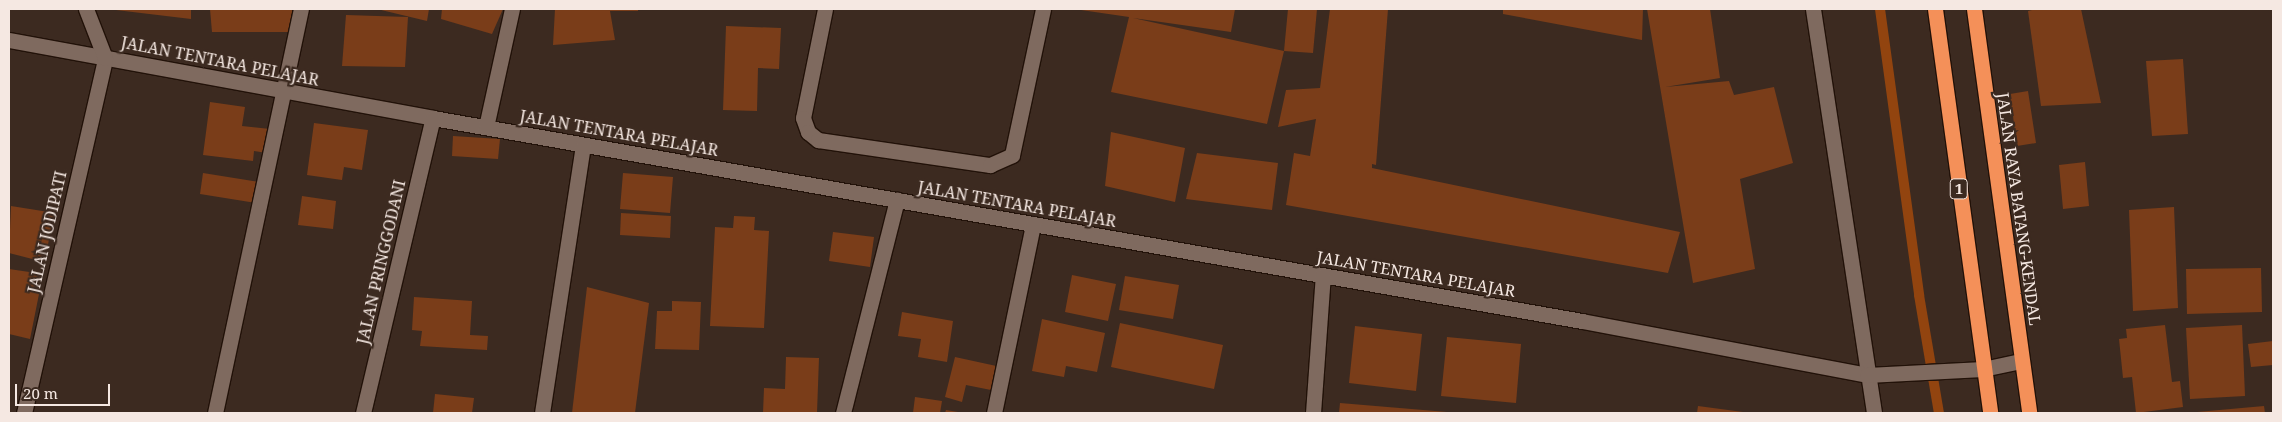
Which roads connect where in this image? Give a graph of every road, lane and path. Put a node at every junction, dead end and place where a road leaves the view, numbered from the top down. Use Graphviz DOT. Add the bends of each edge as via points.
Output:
graph roads {
  1 [pos="86,9"];
  2 [pos="301,9"];
  3 [pos="512,9"];
  4 [pos="825,9"];
  5 [pos="1043,9"];
  6 [pos="1813,9"];
  7 [pos="1936,9"];
  8 [pos="1974,9"];
  9 [pos="9,40"];
  10 [pos="105,58"];
  11 [pos="282,91"];
  12 [pos="433,118"];
  13 [pos="486,127"];
  14 [pos="583,145"];
  15 [pos="897,200"];
  16 [pos="1033,224"];
  17 [pos="1323,275"];
  18 [pos="2021,361"];
  19 [pos="1983,369"];
  20 [pos="1867,375"];
  21 [pos="24,413"];
  22 [pos="215,413"];
  23 [pos="363,413"];
  24 [pos="542,413"];
  25 [pos="844,413"];
  26 [pos="994,413"];
  27 [pos="1314,413"];
  28 [pos="1874,413"];
  29 [pos="1990,413"];
  30 [pos="2029,413"];
  1 -- 10 [label="street"];
  2 -- 11 [label="street"];
  3 -- 13 [label="street"];
  4 -- 5 [label="street" via="803,118 808,132 818,140 990,165 1012,155"];
  6 -- 20 [label="street"];
  7 -- 19 [label="highway, 1"];
  8 -- 18 [label="highway, JALAN RAYA BATANG-KENDAL"];
  9 -- 10 [label="street, JALAN TENTARA PELAJAR"];
  10 -- 11 [label="street, JALAN TENTARA PELAJAR"];
  10 -- 21 [label="street, JALAN JODIPATI"];
  11 -- 12 [label="street, JALAN TENTARA PELAJAR"];
  11 -- 22 [label="street"];
  12 -- 13 [label="street, JALAN TENTARA PELAJAR"];
  12 -- 23 [label="street, JALAN PRINGGODANI"];
  13 -- 14 [label="street, JALAN TENTARA PELAJAR"];
  14 -- 15 [label="street, JALAN TENTARA PELAJAR"];
  14 -- 24 [label="street"];
  15 -- 16 [label="street, JALAN TENTARA PELAJAR"];
  15 -- 25 [label="street"];
  16 -- 17 [label="street, JALAN TENTARA PELAJAR"];
  16 -- 26 [label="street"];
  17 -- 20 [label="street, JALAN TENTARA PELAJAR"];
  17 -- 27 [label="street"];
  18 -- 19 [label="street, JALAN TENTARA PELAJAR"];
  18 -- 30 [label="highway, JALAN RAYA BATANG-KENDAL"];
  19 -- 20 [label="street, JALAN TENTARA PELAJAR"];
  19 -- 29 [label="highway, 1"];
  20 -- 28 [label="street"];
}
